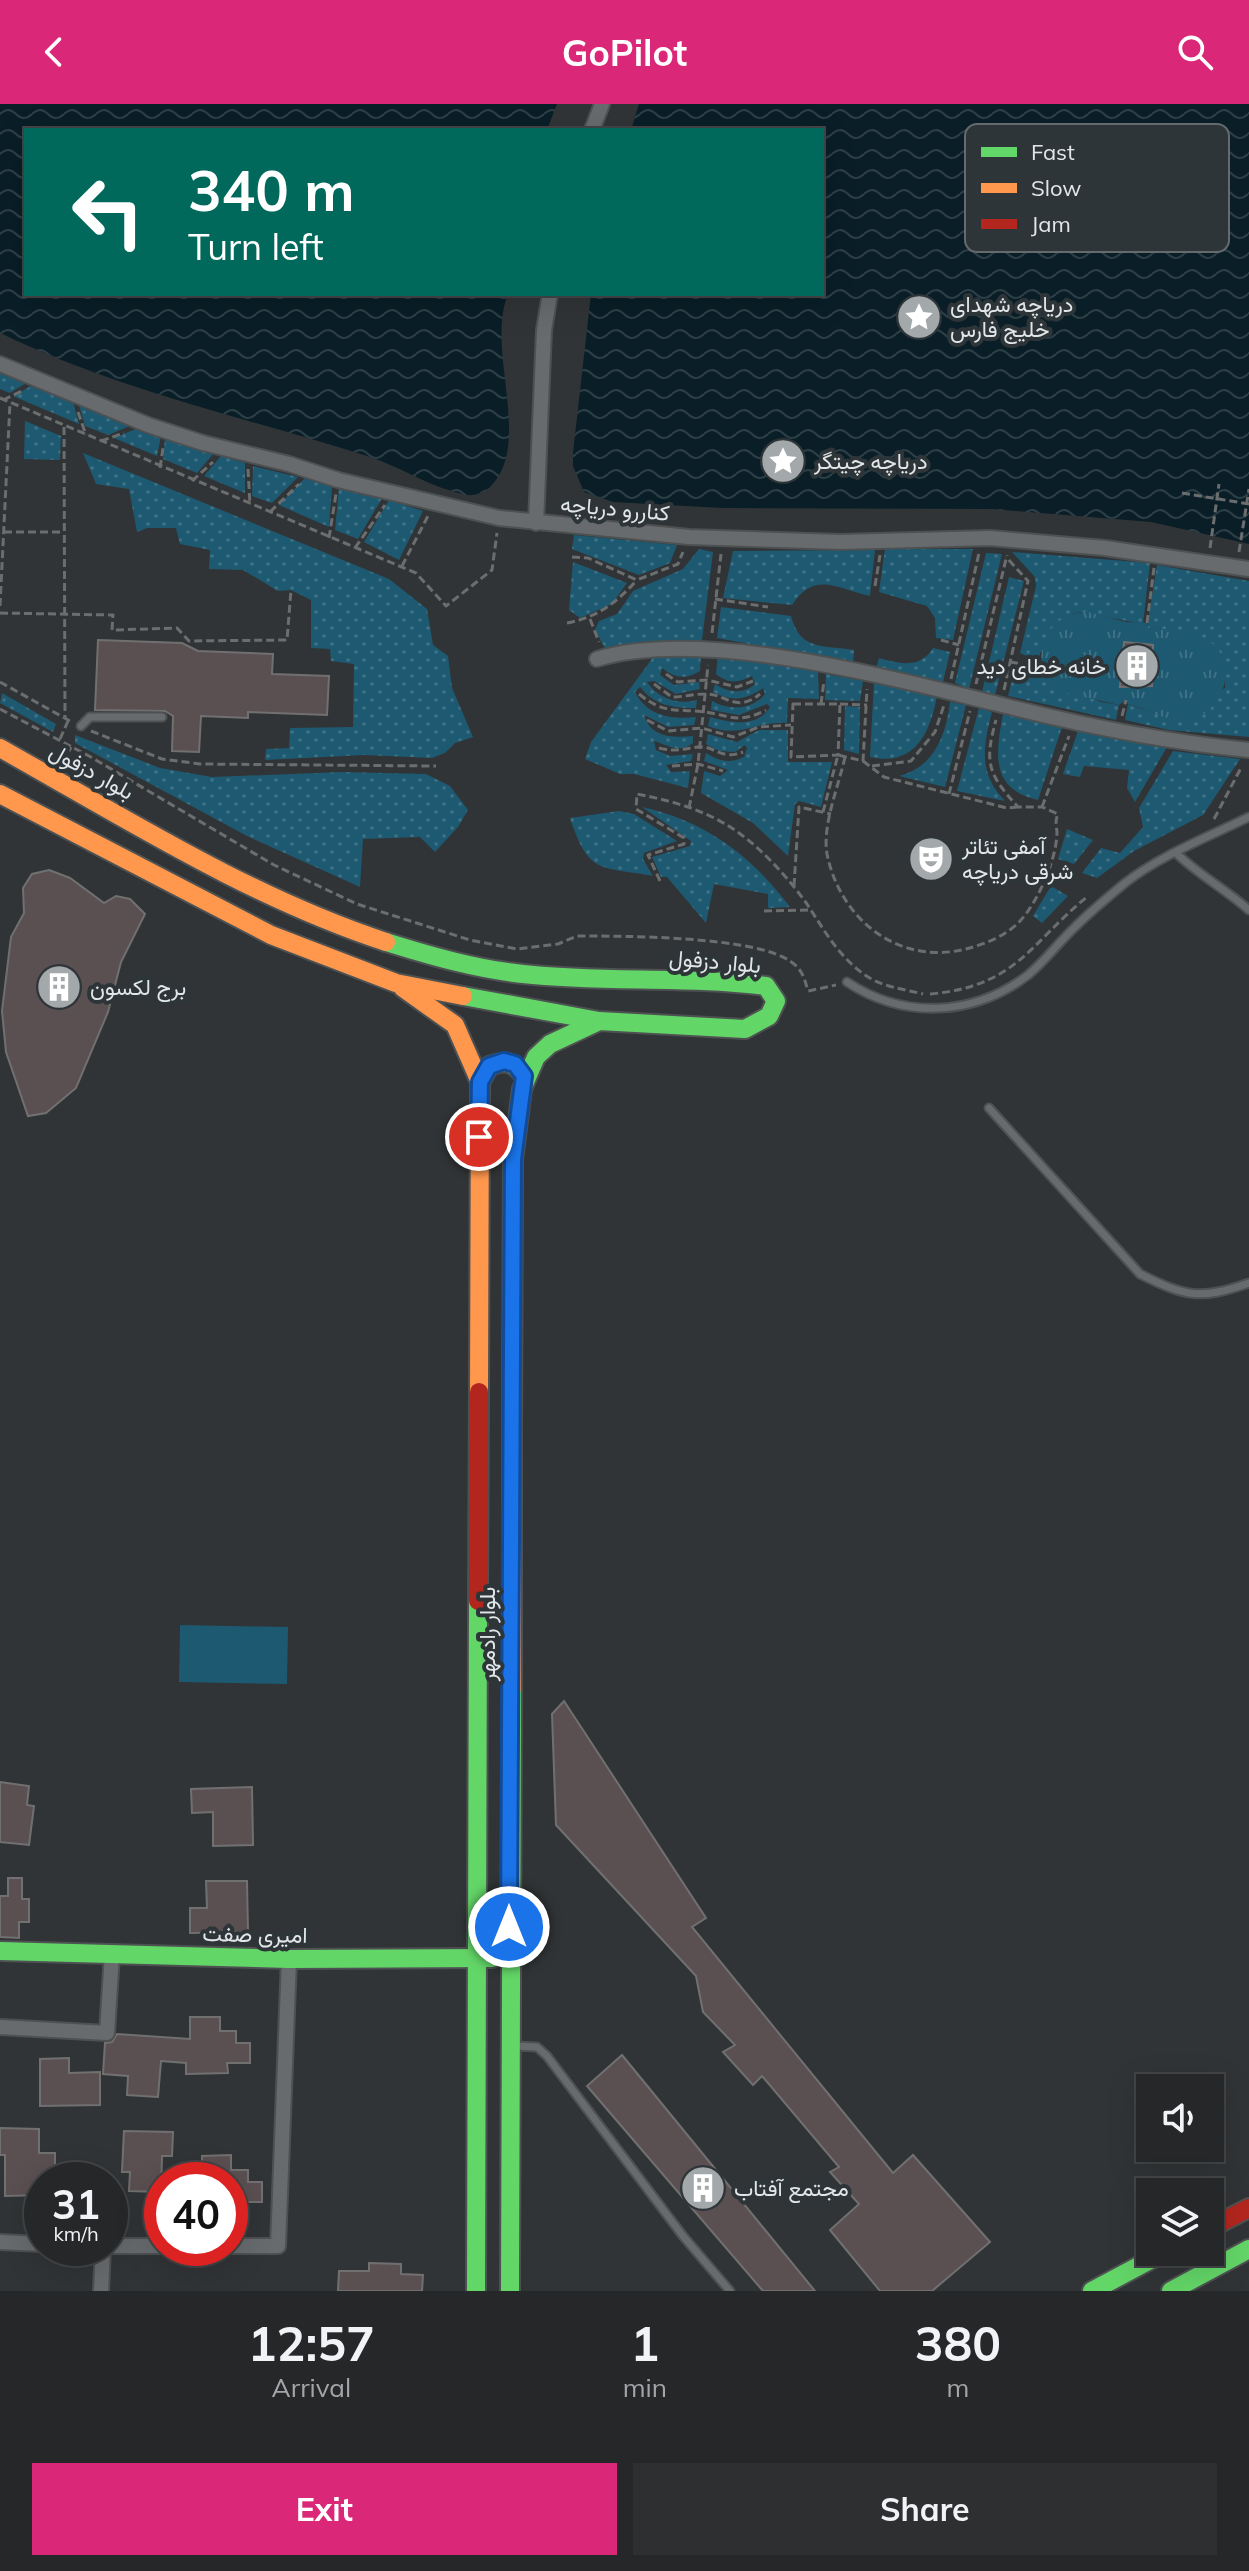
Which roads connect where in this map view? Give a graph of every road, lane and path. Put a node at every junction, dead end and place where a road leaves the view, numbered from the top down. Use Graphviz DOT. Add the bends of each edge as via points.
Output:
graph roads {
  1 [pos="602,104"];
  2 [pos="593,128"];
  3 [pos="550,296"];
  4 [pos="0,364"];
  5 [pos="0,398"];
  6 [pos="10,403"];
  7 [pos="64,426"];
  8 [pos="165,429"];
  9 [pos="227,449"];
  10 [pos="247,454"];
  11 [pos="160,468"];
  12 [pos="312,471"];
  13 [pos="338,480"];
  14 [pos="192,481"];
  15 [pos="1219,484"];
  16 [pos="0,486"];
  17 [pos="6,486"];
  18 [pos="1249,489"];
  19 [pos="1182,493"];
  20 [pos="392,494"];
  21 [pos="1217,499"];
  22 [pos="437,504"];
  23 [pos="1248,504"];
  24 [pos="250,505"];
  25 [pos="270,512"];
  26 [pos="499,518"];
  27 [pos="2,521"];
  28 [pos="536,523"];
  29 [pos="4,532"];
  30 [pos="64,532"];
  31 [pos="689,537"];
  32 [pos="723,537"];
  33 [pos="329,538"];
  34 [pos="982,538"];
  35 [pos="882,540"];
  36 [pos="1010,540"];
  37 [pos="1210,547"];
  38 [pos="355,548"];
  39 [pos="1239,554"];
  40 [pos="572,557"];
  41 [pos="1155,557"];
  42 [pos="401,567"];
  43 [pos="1249,569"];
  44 [pos="637,580"];
  45 [pos="875,586"];
  46 [pos="291,590"];
  47 [pos="715,599"];
  48 [pos="0,606"];
  49 [pos="768,607"];
  50 [pos="0,613"];
  51 [pos="65,616"];
  52 [pos="590,619"];
  53 [pos="567,623"];
  54 [pos="1147,623"];
  55 [pos="941,640"];
  56 [pos="959,645"];
  57 [pos="710,650"];
  58 [pos="601,658"];
  59 [pos="1010,662"];
  60 [pos="827,665"];
  61 [pos="1041,667"];
  62 [pos="666,674"];
  63 [pos="868,674"];
  64 [pos="707,680"];
  65 [pos="753,681"];
  66 [pos="0,682"];
  67 [pos="654,684"];
  68 [pos="948,691"];
  69 [pos="639,694"];
  70 [pos="705,694"];
  71 [pos="760,694"];
  72 [pos="973,698"];
  73 [pos="821,704"];
  74 [pos="840,704"];
  75 [pos="867,705"];
  76 [pos="0,709"];
  77 [pos="766,710"];
  78 [pos="704,712"];
  79 [pos="162,717"];
  80 [pos="67,720"];
  81 [pos="647,720"];
  82 [pos="1075,720"];
  83 [pos="791,725"];
  84 [pos="81,726"];
  85 [pos="702,728"];
  86 [pos="59,740"];
  87 [pos="700,746"];
  88 [pos="0,748"];
  89 [pos="659,748"];
  90 [pos="1249,750"];
  91 [pos="743,752"];
  92 [pos="838,755"];
  93 [pos="845,757"];
  94 [pos="863,761"];
  95 [pos="698,764"];
  96 [pos="1242,764"];
  97 [pos="436,766"];
  98 [pos="672,766"];
  99 [pos="872,766"];
  100 [pos="723,771"];
  101 [pos="0,794"];
  102 [pos="949,794"];
  103 [pos="1018,807"];
  104 [pos="689,808"];
  105 [pos="823,812"];
  106 [pos="831,814"];
  107 [pos="1249,817"];
  108 [pos="1223,819"];
  109 [pos="1176,853"];
  110 [pos="660,881"];
  111 [pos="793,888"];
  112 [pos="1089,895"];
  113 [pos="810,910"];
  114 [pos="1249,910"];
  115 [pos="764,911"];
  116 [pos="866,976"];
  117 [pos="847,982"];
  118 [pos="396,983"];
  119 [pos="599,1021"];
  120 [pos="524,1076"];
  121 [pos="480,1082"];
  122 [pos="989,1108"];
  123 [pos="1249,1283"];
  124 [pos="0,1951"];
  125 [pos="112,1954"];
  126 [pos="509,1958"];
  127 [pos="289,1959"];
  128 [pos="480,1959"];
  129 [pos="0,2027"];
  130 [pos="509,2046"];
  131 [pos="1249,2208"];
  132 [pos="1224,2221"];
  133 [pos="0,2242"];
  134 [pos="24,2243"];
  135 [pos="248,2246"];
  136 [pos="1249,2249"];
  137 [pos="102,2266"];
  138 [pos="1139,2266"];
  139 [pos="101,2291"];
  140 [pos="476,2291"];
  141 [pos="510,2291"];
  142 [pos="730,2291"];
  143 [pos="1092,2291"];
  144 [pos="1171,2291"];
  1 -- 2 [label="street"];
  3 -- 28 [label="street"];
  4 -- 8 [label="street, کناررو دریاچه"];
  5 -- 6 [label="path"];
  6 -- 7 [label="path"];
  6 -- 17 [label="path"];
  7 -- 11 [label="path"];
  7 -- 30 [label="path"];
  8 -- 9 [label="street, کناررو دریاچه"];
  8 -- 11 [label="path"];
  9 -- 10 [label="street, کناررو دریاچه"];
  9 -- 14 [label="path"];
  10 -- 12 [label="street, کناررو دریاچه"];
  10 -- 24 [label="path"];
  11 -- 14 [label="path"];
  12 -- 13 [label="street, کناررو دریاچه"];
  12 -- 25 [label="path"];
  13 -- 20 [label="street, کناررو دریاچه"];
  13 -- 33 [label="path"];
  14 -- 24 [label="path"];
  15 -- 21 [label="path"];
  16 -- 17 [label="path"];
  17 -- 27 [label="path"];
  18 -- 23 [label="path"];
  19 -- 21 [label="path"];
  20 -- 22 [label="street, کناررو دریاچه"];
  20 -- 38 [label="path"];
  21 -- 23 [label="path"];
  21 -- 37 [label="path"];
  22 -- 26 [label="street, کناررو دریاچه"];
  22 -- 42 [label="path"];
  23 -- 39 [label="path"];
  24 -- 25 [label="path"];
  25 -- 33 [label="path"];
  26 -- 28 [label="street, کناررو دریاچه"];
  26 -- 42 [label="path" via="492,570 446,606 416,573"];
  27 -- 29 [label="path"];
  28 -- 31 [label="street, کناررو دریاچه"];
  29 -- 30 [label="path"];
  29 -- 48 [label="path"];
  30 -- 51 [label="path"];
  31 -- 32 [label="street, کناررو دریاچه"];
  31 -- 44 [label="path" via="678,564"];
  32 -- 35 [label="street, کناررو دریاچه"];
  32 -- 47 [label="path"];
  33 -- 38 [label="path"];
  34 -- 35 [label="street, کناررو دریاچه"];
  34 -- 36 [label="street, کناررو دریاچه"];
  34 -- 56 [label="path"];
  35 -- 45 [label="path"];
  36 -- 41 [label="street, کناررو دریاچه"];
  36 -- 72 [label="path"];
  38 -- 42 [label="path"];
  40 -- 44 [label="path" via="588,558"];
  41 -- 43 [label="street, کناررو دریاچه"];
  41 -- 54 [label="path"];
  44 -- 52 [label="path" via="616,603"];
  46 -- 51 [label="path" via="287,640 189,641 177,628 112,630 113,615"];
  47 -- 49 [label="path"];
  47 -- 57 [label="path"];
  50 -- 51 [label="path"];
  51 -- 80 [label="path"];
  52 -- 53 [label="path"];
  52 -- 58 [label="path"];
  55 -- 56 [label="path"];
  56 -- 68 [label="path"];
  57 -- 58 [label="street" via="640,650"];
  57 -- 60 [label="street"];
  57 -- 64 [label="path"];
  59 -- 61 [label="path"];
  60 -- 63 [label="street"];
  60 -- 73 [label="path"];
  62 -- 64 [label="path" via="678,682"];
  63 -- 68 [label="street"];
  63 -- 75 [label="path"];
  64 -- 65 [label="path" via="737,687"];
  64 -- 70 [label="path"];
  66 -- 80 [label="path"];
  67 -- 70 [label="path" via="672,697"];
  68 -- 72 [label="street"];
  68 -- 99 [label="path" via="924,749 911,761"];
  69 -- 78 [label="path" via="670,711"];
  70 -- 71 [label="path" via="750,702"];
  70 -- 78 [label="path"];
  72 -- 82 [label="street"];
  72 -- 102 [label="path"];
  73 -- 74 [label="path"];
  73 -- 83 [label="path" via="793,704"];
  74 -- 75 [label="path"];
  74 -- 92 [label="path"];
  75 -- 94 [label="path"];
  76 -- 86 [label="path"];
  77 -- 78 [label="path" via="733,720"];
  78 -- 85 [label="path"];
  79 -- 84 [label="lane" via="90,717"];
  80 -- 84 [label="path"];
  80 -- 86 [label="path"];
  81 -- 85 [label="path" via="675,732"];
  82 -- 90 [label="street"];
  82 -- 106 [label="path" via="1042,807 1058,814 1047,876 1020,921 988,942 935,954 899,945 869,929 835,885 826,849"];
  83 -- 85 [label="path" via="759,727 733,737"];
  83 -- 92 [label="path" via="791,757"];
  84 -- 97 [label="path" via="162,759 200,764"];
  85 -- 87 [label="path"];
  86 -- 117 [label="path" via="314,886 449,934 517,949 577,936 741,947 788,959 802,971 808,991"];
  87 -- 89 [label="path" via="674,752"];
  87 -- 91 [label="path" via="724,756"];
  87 -- 95 [label="path"];
  88 -- 119 [label="street, بلوار دزفول" via="204,860 368,936 491,970 757,985 766,986 776,1001 767,1020 745,1029"];
  92 -- 93 [label="path"];
  92 -- 105 [label="path"];
  93 -- 94 [label="path"];
  93 -- 106 [label="path"];
  94 -- 99 [label="path"];
  95 -- 98 [label="path"];
  95 -- 100 [label="path"];
  95 -- 104 [label="path"];
  96 -- 108 [label="path" via="1210,826"];
  99 -- 102 [label="path" via="884,777"];
  101 -- 118 [label="street, بلوار دزفول" via="271,935"];
  102 -- 103 [label="path"];
  104 -- 110 [label="path" via="637,794 636,809 684,838 684,844 648,855"];
  104 -- 111 [label="path" via="742,835"];
  105 -- 106 [label="path"];
  105 -- 111 [label="path" via="799,807"];
  107 -- 109 [label="lane"];
  109 -- 114 [label="lane"];
  109 -- 117 [label="lane" via="1128,881 1003,992 966,1006 925,1010 871,998"];
  111 -- 113 [label="path"];
  112 -- 116 [label="path" via="1011,970 979,986 927,995"];
  113 -- 115 [label="path"];
  113 -- 116 [label="path" via="830,941"];
  116 -- 117 [label="path"];
  118 -- 119 [label="street, بلوار دزفول"];
  118 -- 121 [label="street" via="455,1025"];
  119 -- 120 [label="street, بلوار رادمهر" via="546,1043"];
  120 -- 121 [label="street" via="515,1064 504,1061 489,1066"];
  120 -- 126 [label="street, بلوار رادمهر" via="513,1159"];
  121 -- 128 [label="street, بلوار رادمهر"];
  122 -- 123 [label="lane" via="1140,1274 1172,1290 1211,1296"];
  124 -- 125 [label="street, امیری صفت"];
  125 -- 127 [label="street, امیری صفت"];
  125 -- 129 [label="street" via="107,2033"];
  126 -- 128 [label="street, امیری صفت"];
  126 -- 130 [label="street, بلوار رادمهر"];
  127 -- 128 [label="street, امیری صفت"];
  127 -- 135 [label="street" via="278,2246"];
  128 -- 140 [label="street, بلوار رادمهر"];
  130 -- 141 [label="street, بلوار رادمهر"];
  130 -- 142 [label="lane" via="537,2047 547,2056"];
  131 -- 132 [label="street"];
  133 -- 134 [label="street"];
  136 -- 144 [label="street"];
  137 -- 139 [label="street"];
  138 -- 143 [label="street"];
}
